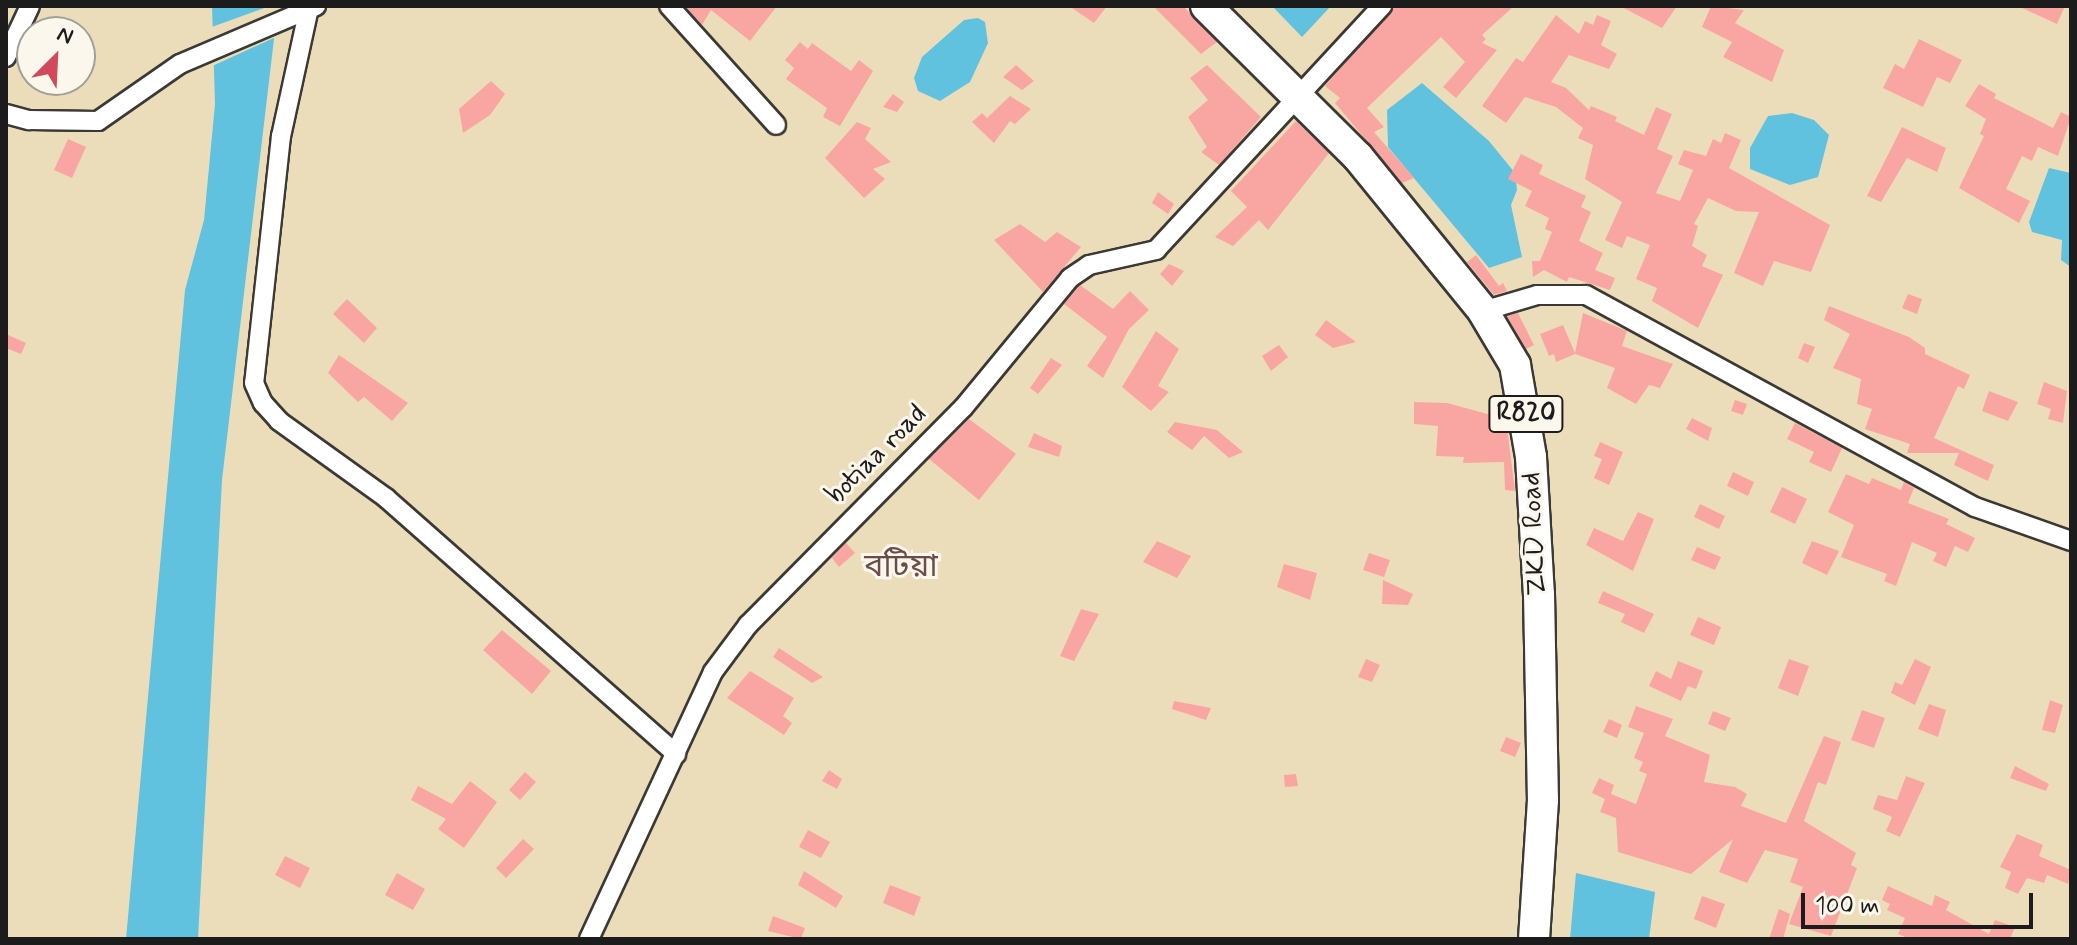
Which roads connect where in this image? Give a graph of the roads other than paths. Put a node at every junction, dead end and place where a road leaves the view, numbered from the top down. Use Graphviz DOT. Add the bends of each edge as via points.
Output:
graph roads {
  1 [pos="30,6"];
  2 [pos="669,6"];
  3 [pos="1206,6"];
  4 [pos="1382,6"];
  5 [pos="306,10"];
  6 [pos="6,57"];
  7 [pos="1297,93"];
  8 [pos="6,114"];
  9 [pos="776,125"];
  10 [pos="1483,311"];
  11 [pos="2071,541"];
  12 [pos="676,754"];
  13 [pos="589,939"];
  14 [pos="1534,939"];
  1 -- 6 [label="street"];
  2 -- 9 [label="street"];
  3 -- 7 [label="main road, ZKD Road / R820"];
  4 -- 7 [label="street, botiaa road"];
  5 -- 8 [label="street" via="180,64 98,121 29,120"];
  5 -- 12 [label="street" via="281,136 254,383 263,403 279,421 446,550"];
  7 -- 10 [label="main road, ZKD Road / R820" via="1358,157"];
  7 -- 12 [label="street, botiaa road" via="1156,250 1089,265 1070,278 963,408 748,625 713,672"];
  10 -- 11 [label="street" via="1537,295 1586,295 1975,507"];
  10 -- 14 [label="main road, ZKD Road / R820" via="1515,365 1532,470 1543,800"];
  12 -- 13 [label="street, botiaa road"];
}
